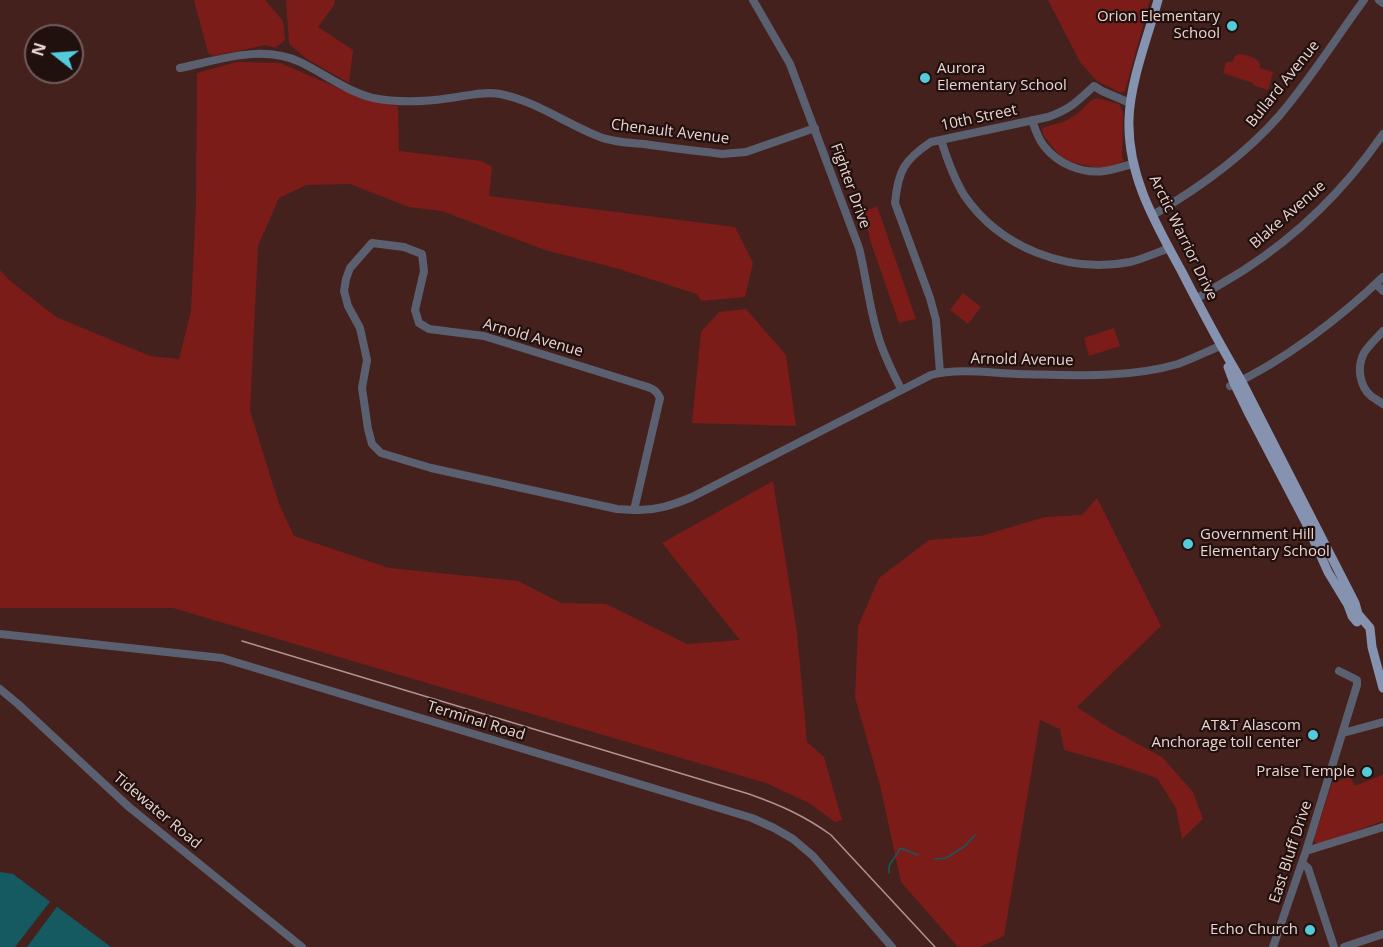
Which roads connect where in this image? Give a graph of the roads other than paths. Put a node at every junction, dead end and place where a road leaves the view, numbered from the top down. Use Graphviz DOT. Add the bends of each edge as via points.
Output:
graph roads {
  1 [pos="753,0"];
  2 [pos="1158,0"];
  3 [pos="1364,0"];
  4 [pos="180,68"];
  5 [pos="1130,102"];
  6 [pos="1032,120"];
  7 [pos="815,128"];
  8 [pos="1383,134"];
  9 [pos="941,140"];
  10 [pos="1132,164"];
  11 [pos="1153,215"];
  12 [pos="1169,248"];
  13 [pos="1383,277"];
  14 [pos="1376,284"];
  15 [pos="1383,291"];
  16 [pos="1196,299"];
  17 [pos="1383,331"];
  18 [pos="1220,346"];
  19 [pos="940,373"];
  20 [pos="1235,383"];
  21 [pos="901,389"];
  22 [pos="1383,404"];
  23 [pos="634,510"];
  24 [pos="0,634"];
  25 [pos="1340,671"];
  26 [pos="1383,688"];
  27 [pos="0,689"];
  28 [pos="1383,722"];
  29 [pos="1343,733"];
  30 [pos="1383,827"];
  31 [pos="1306,851"];
  32 [pos="1302,863"];
  33 [pos="1383,934"];
  34 [pos="302,947"];
  35 [pos="892,947"];
  36 [pos="1274,947"];
  37 [pos="1334,947"];
  38 [pos="1344,947"];
  1 -- 7 [label="street, Fighter Drive" via="790,64"];
  2 -- 5 [label="main road, Arctic Warrior Drive"];
  3 -- 11 [label="street, Bullard Avenue" via="1299,91 1262,134 1203,184"];
  4 -- 7 [label="street, Chenault Avenue" via="248,54 283,56 374,98 412,103 498,94 528,103 613,141 722,154 746,152"];
  5 -- 6 [label="street, 10th Street" via="1094,86 1071,107"];
  5 -- 10 [label="main road, Arctic Warrior Drive"];
  6 -- 9 [label="street, 10th Street"];
  6 -- 10 [label="street" via="1044,146 1068,165 1097,172"];
  7 -- 21 [label="street, Fighter Drive" via="859,248 876,332"];
  8 -- 16 [label="street, Blake Avenue" via="1343,185 1292,235"];
  9 -- 12 [label="street" via="949,166 977,211 1010,239 1033,252 1056,260 1105,265 1130,262"];
  9 -- 19 [label="street, 10th Street" via="931,142 907,163 897,187 896,203 936,320"];
  10 -- 11 [label="main road, Arctic Warrior Drive"];
  11 -- 12 [label="main road, Arctic Warrior Drive"];
  12 -- 16 [label="main road, Arctic Warrior Drive"];
  13 -- 14 [label="street"];
  14 -- 15 [label="street"];
  14 -- 20 [label="street" via="1318,332"];
  16 -- 18 [label="main road, Arctic Warrior Drive"];
  17 -- 22 [label="street" via="1365,351 1360,377 1370,395"];
  18 -- 19 [label="street, Arnold Avenue" via="1178,363 1132,374"];
  18 -- 20 [label="main road, Arctic Warrior Drive"];
  19 -- 21 [label="street, Arnold Avenue"];
  20 -- 26 [label="main road, Arctic Warrior Drive" via="1358,614 1370,628"];
  21 -- 23 [label="street, Arnold Avenue" via="692,497 663,508"];
  23 -- 23 [label="street, Arnold Avenue" via="431,468 381,453 372,444 362,388 367,360 360,328 344,291 350,268 372,243 422,254 424,271 415,310 419,322 429,329 484,336 657,393 660,398"];
  24 -- 35 [label="street, Terminal Road" via="222,658 752,818 793,839 813,856"];
  25 -- 29 [label="street, East Bluff Drive" via="1357,680"];
  27 -- 34 [label="street, Tidewater Road" via="129,807"];
  28 -- 29 [label="street"];
  29 -- 31 [label="street, East Bluff Drive"];
  30 -- 31 [label="street"];
  31 -- 32 [label="street, East Bluff Drive"];
  32 -- 36 [label="street, East Bluff Drive"];
  32 -- 37 [label="street" via="1308,868"];
  33 -- 38 [label="street"];
}
